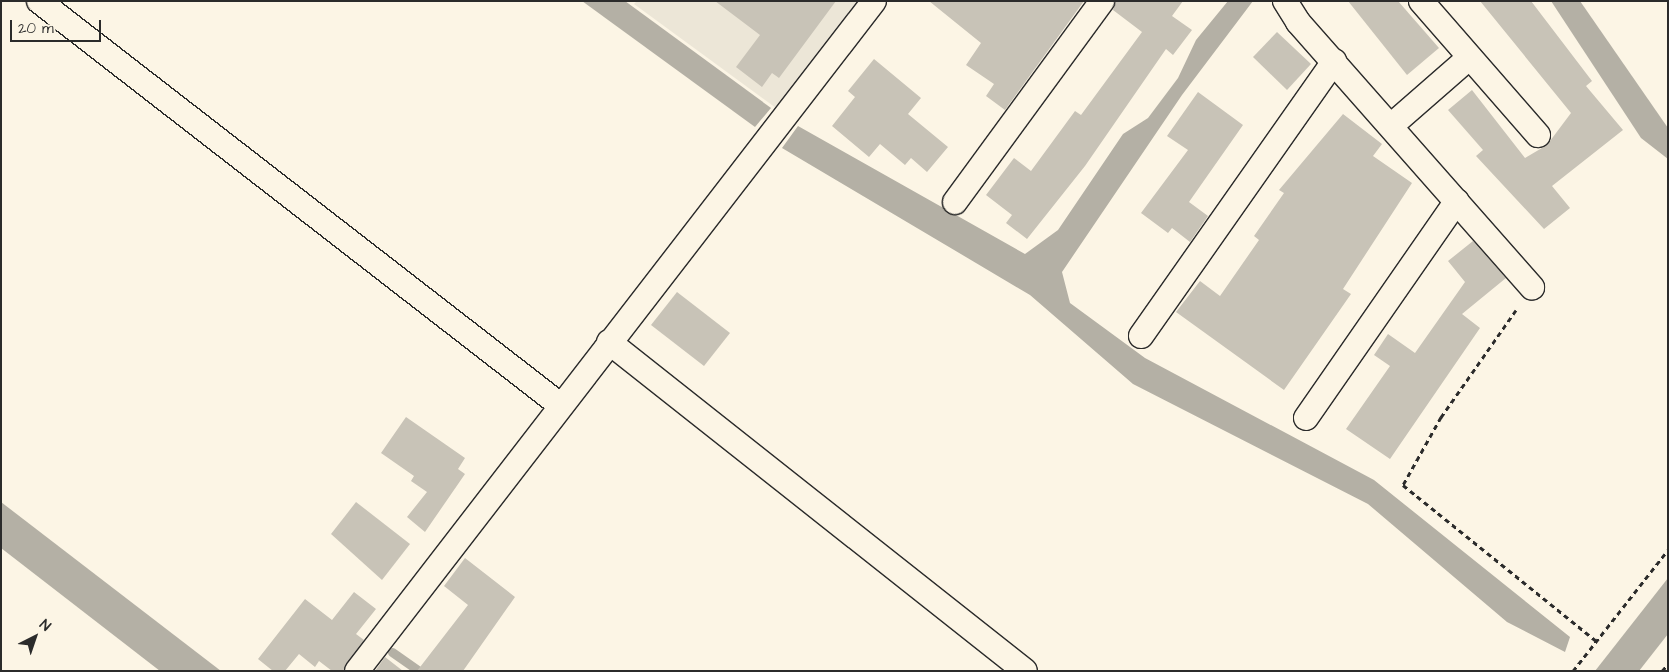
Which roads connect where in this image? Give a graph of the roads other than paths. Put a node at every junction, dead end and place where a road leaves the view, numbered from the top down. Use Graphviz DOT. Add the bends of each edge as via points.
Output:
graph roads {
  1 [pos="39,1"];
  2 [pos="874,1"];
  3 [pos="1102,1"];
  4 [pos="1285,1"];
  5 [pos="1421,1"];
  6 [pos="1470,57"];
  7 [pos="1334,61"];
  8 [pos="1392,125"];
  9 [pos="1538,135"];
  10 [pos="1457,201"];
  11 [pos="954,202"];
  12 [pos="1532,287"];
  13 [pos="1141,336"];
  14 [pos="609,342"];
  15 [pos="560,405"];
  16 [pos="1306,418"];
  17 [pos="357,671"];
  18 [pos="1025,671"];
  1 -- 15 [label="street"];
  2 -- 14 [label="street"];
  3 -- 11 [label="street"];
  4 -- 7 [label="street"];
  5 -- 6 [label="street"];
  6 -- 8 [label="street"];
  6 -- 9 [label="street"];
  7 -- 8 [label="street"];
  7 -- 13 [label="street"];
  8 -- 10 [label="street"];
  10 -- 12 [label="street"];
  10 -- 16 [label="street"];
  14 -- 15 [label="street"];
  14 -- 18 [label="street"];
  15 -- 17 [label="street"];
}
